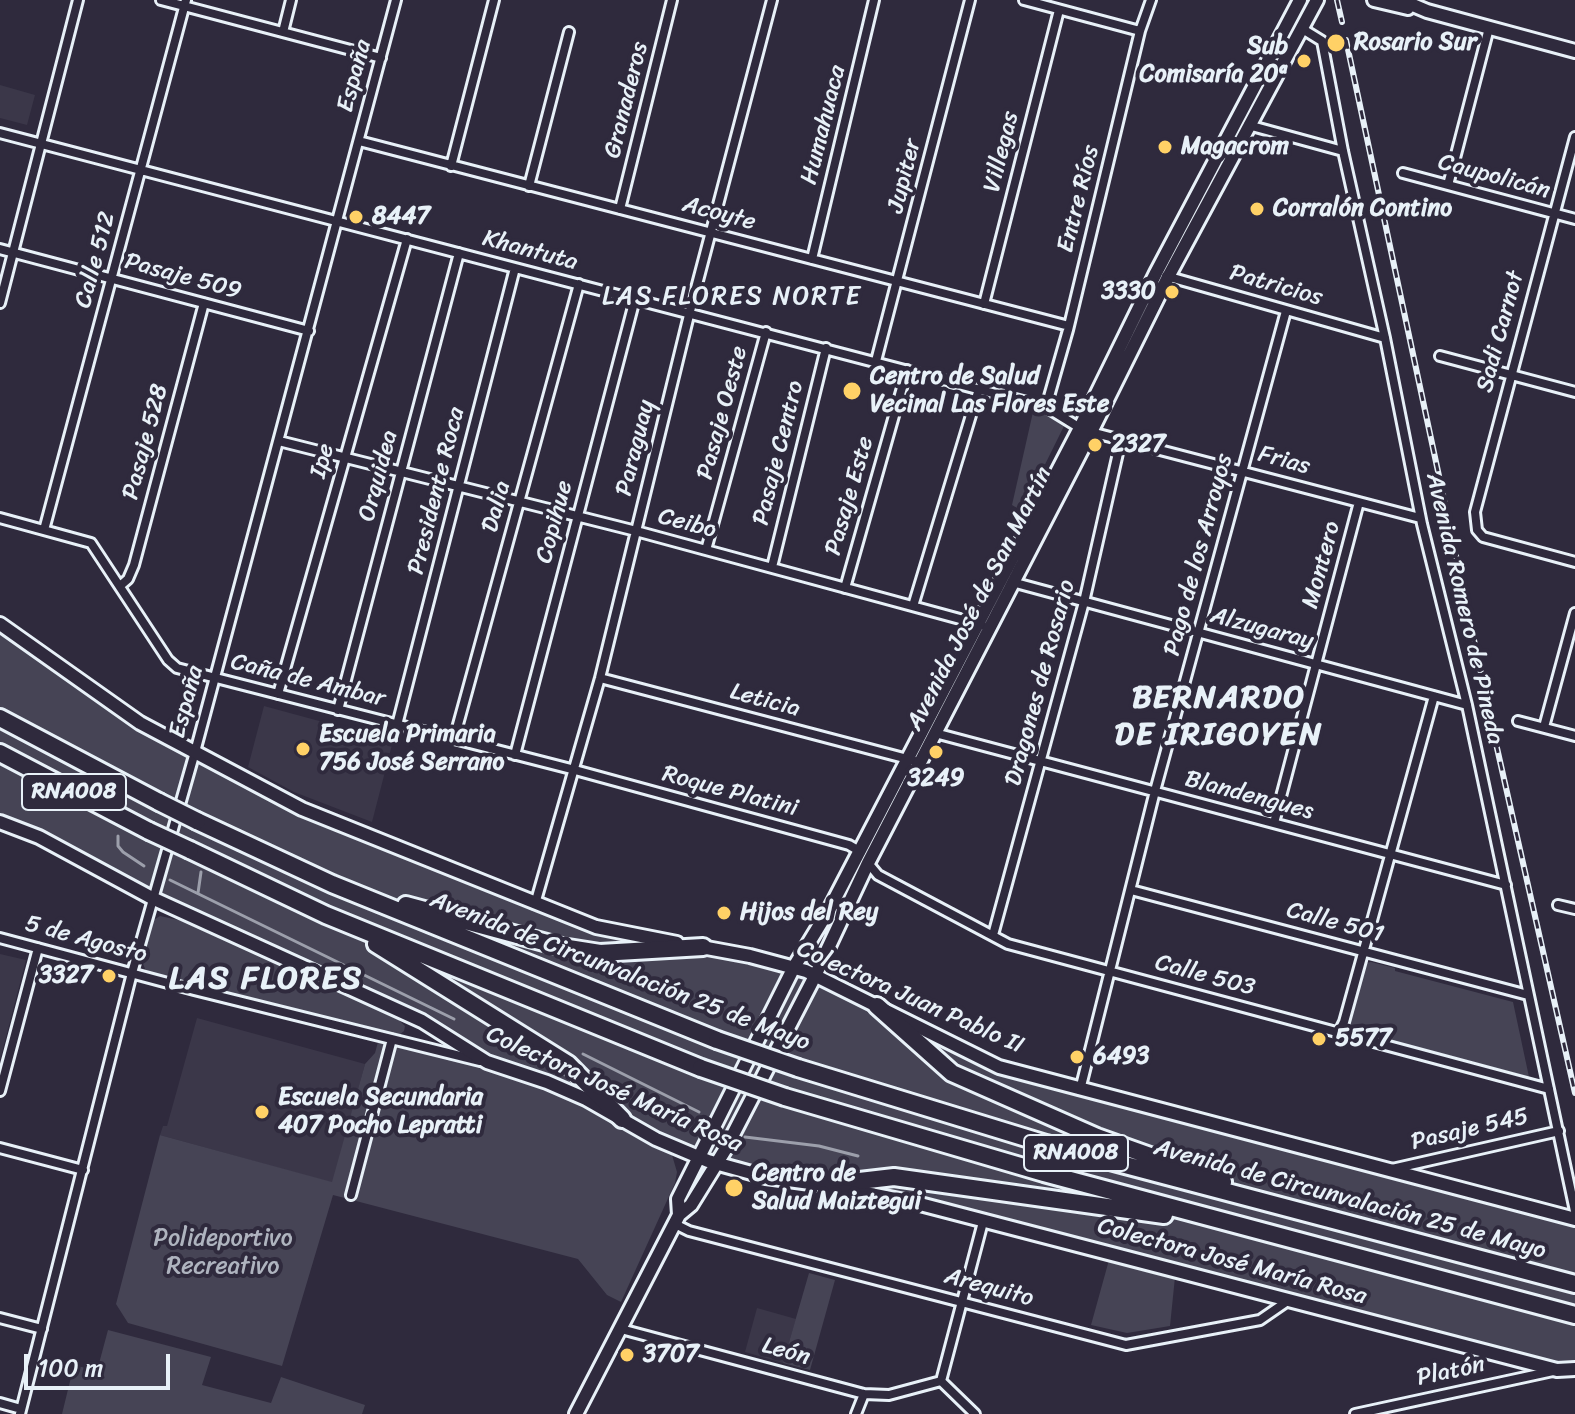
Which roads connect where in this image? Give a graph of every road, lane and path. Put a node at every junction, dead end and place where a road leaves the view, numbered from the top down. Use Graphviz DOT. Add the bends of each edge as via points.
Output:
graph roads {
  1 [pos="78,0"];
  2 [pos="161,0"];
  3 [pos="291,0"];
  4 [pos="396,0"];
  5 [pos="494,0"];
  6 [pos="672,0"];
  7 [pos="772,0"];
  8 [pos="874,0"];
  9 [pos="970,0"];
  10 [pos="1024,0"];
  11 [pos="1151,0"];
  12 [pos="1300,0"];
  13 [pos="1317,0"];
  14 [pos="1374,0"];
  15 [pos="1401,0"];
  16 [pos="185,3"];
  17 [pos="1059,10"];
  18 [pos="1427,11"];
  19 [pos="1301,28"];
  20 [pos="1489,28"];
  21 [pos="1140,31"];
  22 [pos="283,32"];
  23 [pos="569,32"];
  24 [pos="1575,51"];
  25 [pos="381,58"];
  26 [pos="1243,124"];
  27 [pos="0,133"];
  28 [pos="1575,137"];
  29 [pos="359,141"];
  30 [pos="41,144"];
  31 [pos="1343,151"];
  32 [pos="451,166"];
  33 [pos="141,170"];
  34 [pos="1403,173"];
  35 [pos="1448,185"];
  36 [pos="529,186"];
  37 [pos="620,209"];
  38 [pos="1554,213"];
  39 [pos="1575,219"];
  40 [pos="338,221"];
  41 [pos="710,233"];
  42 [pos="407,239"];
  43 [pos="0,249"];
  44 [pos="13,252"];
  45 [pos="459,253"];
  46 [pos="812,259"];
  47 [pos="515,268"];
  48 [pos="1162,275"];
  49 [pos="112,279"];
  50 [pos="898,282"];
  51 [pos="579,284"];
  52 [pos="635,299"];
  53 [pos="0,303"];
  54 [pos="204,303"];
  55 [pos="984,304"];
  56 [pos="690,311"];
  57 [pos="1286,311"];
  58 [pos="1069,326"];
  59 [pos="309,331"];
  60 [pos="766,332"];
  61 [pos="1385,338"];
  62 [pos="826,348"];
  63 [pos="1440,356"];
  64 [pos="876,361"];
  65 [pos="907,370"];
  66 [pos="1511,376"];
  67 [pos="979,389"];
  68 [pos="1575,392"];
  69 [pos="1046,407"];
  70 [pos="1086,430"];
  71 [pos="1121,440"];
  72 [pos="279,441"];
  73 [pos="345,458"];
  74 [pos="1243,471"];
  75 [pos="401,472"];
  76 [pos="458,486"];
  77 [pos="519,502"];
  78 [pos="1359,502"];
  79 [pos="577,516"];
  80 [pos="0,518"];
  81 [pos="1420,518"];
  82 [pos="44,530"];
  83 [pos="636,531"];
  84 [pos="706,550"];
  85 [pos="1575,562"];
  86 [pos="772,567"];
  87 [pos="1007,581"];
  88 [pos="120,586"];
  89 [pos="845,588"];
  90 [pos="1084,602"];
  91 [pos="913,606"];
  92 [pos="1575,613"];
  93 [pos="0,624"];
  94 [pos="983,625"];
  95 [pos="1199,633"];
  96 [pos="1317,665"];
  97 [pos="214,678"];
  98 [pos="600,678"];
  99 [pos="278,694"];
  100 [pos="1434,696"];
  101 [pos="1467,705"];
  102 [pos="338,710"];
  103 [pos="0,718"];
  104 [pos="1518,721"];
  105 [pos="397,725"];
  106 [pos="1544,727"];
  107 [pos="935,733"];
  108 [pos="1575,736"];
  109 [pos="454,739"];
  110 [pos="195,752"];
  111 [pos="0,753"];
  112 [pos="515,755"];
  113 [pos="913,761"];
  114 [pos="1042,761"];
  115 [pos="575,770"];
  116 [pos="1155,791"];
  117 [pos="0,822"];
  118 [pos="1274,823"];
  119 [pos="859,851"];
  120 [pos="1391,854"];
  121 [pos="868,863"];
  122 [pos="332,884"];
  123 [pos="1506,885"];
  124 [pos="1131,890"];
  125 [pos="152,898"];
  126 [pos="535,905"];
  127 [pos="1558,905"];
  128 [pos="1575,909"];
  129 [pos="326,915"];
  130 [pos="993,935"];
  131 [pos="0,938"];
  132 [pos="703,947"];
  133 [pos="38,948"];
  134 [pos="1363,951"];
  135 [pos="794,967"];
  136 [pos="1110,971"];
  137 [pos="132,973"];
  138 [pos="815,976"];
  139 [pos="1528,995"];
  140 [pos="877,1006"];
  141 [pos="1339,1032"];
  142 [pos="392,1039"];
  143 [pos="487,1062"];
  144 [pos="1549,1089"];
  145 [pos="1080,1090"];
  146 [pos="0,1091"];
  147 [pos="622,1119"];
  148 [pos="1559,1131"];
  149 [pos="0,1148"];
  150 [pos="699,1157"];
  151 [pos="716,1164"];
  152 [pos="1389,1169"];
  153 [pos="83,1170"];
  154 [pos="825,1185"];
  155 [pos="351,1195"];
  156 [pos="1575,1211"];
  157 [pos="1575,1219"];
  158 [pos="677,1220"];
  159 [pos="983,1222"];
  160 [pos="1245,1227"];
  161 [pos="1357,1228"];
  162 [pos="1568,1282"];
  163 [pos="1291,1299"];
  164 [pos="963,1302"];
  165 [pos="1570,1314"];
  166 [pos="0,1318"];
  167 [pos="42,1329"];
  168 [pos="621,1329"];
  169 [pos="1575,1369"];
  170 [pos="1557,1370"];
  171 [pos="941,1381"];
  172 [pos="864,1394"];
  173 [pos="0,1403"];
  174 [pos="21,1412"];
  175 [pos="576,1414"];
  176 [pos="856,1414"];
  177 [pos="975,1414"];
  178 [pos="1355,1414"];
  1 -- 30 [label="street"];
  2 -- 16 [label="street"];
  3 -- 22 [label="street"];
  4 -- 25 [label="street, España"];
  5 -- 32 [label="street"];
  6 -- 37 [label="street, Granaderos"];
  7 -- 41 [label="street, Paraguay"];
  8 -- 46 [label="street, Humahuaca"];
  9 -- 50 [label="street, Jupiter"];
  10 -- 17 [label="street"];
  11 -- 21 [label="street, Entre Ríos"];
  12 -- 26 [label="main road, Avenida José de San Martín"];
  13 -- 19 [label="main road, Avenida José de San Martín"];
  14 -- 18 [label="main road"];
  15 -- 18 [label="main road"];
  16 -- 22 [label="street"];
  16 -- 33 [label="street, Calle 512"];
  17 -- 21 [label="street"];
  17 -- 55 [label="street, Villegas"];
  18 -- 20 [label="main road"];
  19 -- 26 [label="main road, Avenida José de San Martín"];
  19 -- 31 [label="street, Avenida Romero de Pineda" via="1322,41"];
  20 -- 24 [label="main road"];
  20 -- 35 [label="street"];
  21 -- 58 [label="street, Entre Ríos"];
  22 -- 25 [label="street"];
  23 -- 36 [label="street"];
  25 -- 29 [label="street, España"];
  26 -- 31 [label="street"];
  26 -- 48 [label="main road, Avenida José de San Martín"];
  27 -- 30 [label="street, Khantuta"];
  28 -- 38 [label="street, Sadi Carnot"];
  29 -- 32 [label="street, Acoyte"];
  29 -- 40 [label="street, España"];
  30 -- 33 [label="street, Khantuta"];
  30 -- 44 [label="street"];
  31 -- 61 [label="street, Avenida Romero de Pineda"];
  32 -- 36 [label="street, Acoyte"];
  33 -- 40 [label="street, Khantuta"];
  33 -- 49 [label="street, Calle 512"];
  34 -- 35 [label="street, Caupolicán"];
  35 -- 38 [label="street, Caupolicán"];
  36 -- 37 [label="street, Acoyte"];
  37 -- 41 [label="street, Acoyte"];
  38 -- 39 [label="street, Caupolicán"];
  38 -- 66 [label="street, Sadi Carnot"];
  40 -- 42 [label="street, Khantuta"];
  40 -- 59 [label="street, España"];
  41 -- 46 [label="street, Acoyte"];
  41 -- 56 [label="street, Paraguay"];
  42 -- 45 [label="street, Khantuta"];
  42 -- 73 [label="street, Ipe"];
  43 -- 44 [label="street, Pasaje 509"];
  44 -- 49 [label="street, Pasaje 509"];
  44 -- 53 [label="street"];
  45 -- 47 [label="street, Khantuta"];
  45 -- 75 [label="street, Orquidea"];
  46 -- 50 [label="street, Acoyte"];
  47 -- 51 [label="street, Khantuta"];
  47 -- 76 [label="street, Presidente Roca"];
  48 -- 57 [label="street, Patricios"];
  48 -- 70 [label="main road, Avenida José de San Martín"];
  49 -- 54 [label="street, Pasaje 509"];
  49 -- 82 [label="street, Calle 512"];
  50 -- 55 [label="street, Acoyte"];
  50 -- 64 [label="street, Jupiter"];
  51 -- 52 [label="street, Khantuta"];
  51 -- 77 [label="street, Dalia"];
  52 -- 56 [label="street, Khantuta"];
  52 -- 79 [label="street, Copihue"];
  54 -- 59 [label="street, Pasaje 509"];
  54 -- 88 [label="street, Pasaje 528" via="134,565"];
  55 -- 58 [label="street, Acoyte"];
  56 -- 60 [label="street, Khantuta"];
  56 -- 83 [label="street, Paraguay"];
  57 -- 61 [label="street, Patricios"];
  57 -- 74 [label="street, Pago de los Arroyos"];
  58 -- 69 [label="street, Entre Ríos"];
  59 -- 72 [label="street, España"];
  60 -- 62 [label="street, Khantuta"];
  60 -- 84 [label="street, Pasaje Oeste"];
  61 -- 81 [label="street, Avenida Romero de Pineda"];
  62 -- 64 [label="street, Khantuta"];
  62 -- 86 [label="street, Pasaje Centro"];
  63 -- 66 [label="street"];
  64 -- 65 [label="street, Khantuta"];
  65 -- 67 [label="street, Khantuta"];
  65 -- 89 [label="street, Pasaje Este"];
  66 -- 68 [label="street"];
  66 -- 85 [label="street, Sadi Carnot" via="1477,500 1477,530 1483,537"];
  67 -- 69 [label="street, Khantuta"];
  67 -- 91 [label="street"];
  69 -- 70 [label="street, Khantuta"];
  70 -- 71 [label="street, Frias"];
  70 -- 87 [label="main road, Avenida José de San Martín"];
  71 -- 74 [label="street, Frias"];
  71 -- 90 [label="street, Dragones de Rosario"];
  72 -- 73 [label="street, Ceibo"];
  72 -- 97 [label="street, España"];
  73 -- 75 [label="street, Ceibo"];
  73 -- 99 [label="street, Ipe"];
  74 -- 78 [label="street, Frias"];
  74 -- 95 [label="street, Pago de los Arroyos"];
  75 -- 76 [label="street, Ceibo"];
  75 -- 102 [label="street, Orquidea"];
  76 -- 77 [label="street, Ceibo"];
  76 -- 105 [label="street, Presidente Roca"];
  77 -- 79 [label="street, Ceibo"];
  77 -- 109 [label="street, Dalia"];
  78 -- 81 [label="street, Frias"];
  78 -- 96 [label="street, Montero"];
  79 -- 83 [label="street, Ceibo"];
  79 -- 112 [label="street, Copihue"];
  80 -- 82 [label="street, Caña de Ambar"];
  81 -- 101 [label="street, Avenida Romero de Pineda"];
  82 -- 88 [label="street, Caña de Ambar" via="91,543"];
  83 -- 84 [label="street, Ceibo"];
  83 -- 98 [label="street, Paraguay"];
  84 -- 86 [label="street, Ceibo"];
  86 -- 89 [label="street, Ceibo"];
  87 -- 90 [label="street, Alzugaray"];
  87 -- 94 [label="main road, Avenida José de San Martín"];
  88 -- 97 [label="street, Caña de Ambar" via="173,666"];
  89 -- 91 [label="street, Ceibo"];
  90 -- 95 [label="street, Alzugaray"];
  90 -- 114 [label="street, Dragones de Rosario"];
  91 -- 94 [label="street, Ceibo"];
  92 -- 106 [label="street"];
  93 -- 110 [label="main road, Colectora Juan Pablo II" via="140,723"];
  94 -- 107 [label="main road, Avenida José de San Martín"];
  94 -- 113 [label="main road, Avenida José de San Martín"];
  95 -- 96 [label="street, Alzugaray"];
  95 -- 116 [label="street, Pago de los Arroyos"];
  96 -- 100 [label="street, Alzugaray"];
  96 -- 118 [label="street, Montero"];
  97 -- 99 [label="street, Caña de Ambar"];
  97 -- 110 [label="street, España"];
  98 -- 113 [label="street, Leticia"];
  98 -- 115 [label="street, Paraguay"];
  99 -- 102 [label="street, Caña de Ambar"];
  100 -- 101 [label="street, Alzugaray"];
  100 -- 120 [label="street"];
  101 -- 123 [label="street, Avenida Romero de Pineda"];
  102 -- 105 [label="street, Caña de Ambar"];
  103 -- 122 [label="highway, Avenida de Circunvalación 25 de Mayo / RNA008, bridge" via="159,802"];
  104 -- 106 [label="street"];
  105 -- 109 [label="street, Caña de Ambar"];
  106 -- 108 [label="street"];
  107 -- 113 [label="main road, Avenida José de San Martín"];
  107 -- 114 [label="street, Blandengues"];
  109 -- 112 [label="street, Caña de Ambar"];
  110 -- 125 [label="street, España"];
  110 -- 126 [label="main road, Colectora Juan Pablo II" via="302,809"];
  111 -- 129 [label="highway, RNA008, bridge"];
  112 -- 115 [label="street, Caña de Ambar"];
  113 -- 119 [label="main road, Avenida José de San Martín"];
  113 -- 121 [label="main road, Avenida José de San Martín"];
  114 -- 116 [label="street, Blandengues"];
  114 -- 130 [label="street, Dragones de Rosario"];
  115 -- 119 [label="street, Roque Platini"];
  115 -- 126 [label="street, Paraguay"];
  116 -- 118 [label="street, Blandengues"];
  116 -- 124 [label="street, Pago de los Arroyos"];
  117 -- 125 [label="main road, Colectora José María Rosa" via="39,837"];
  118 -- 120 [label="street, Blandengues"];
  119 -- 121 [label="street"];
  119 -- 135 [label="main road, Avenida José de San Martín"];
  120 -- 123 [label="street, Blandengues"];
  120 -- 134 [label="street"];
  121 -- 130 [label="street, Calle 503" via="878,875"];
  121 -- 138 [label="main road, Avenida José de San Martín"];
  122 -- 132 [label="highway" via="588,951"];
  122 -- 161 [label="highway, Avenida de Circunvalación 25 de Mayo / RNA008, bridge" via="798,1068 1046,1144"];
  123 -- 139 [label="street, Avenida Romero de Pineda"];
  124 -- 134 [label="street, Calle 501"];
  124 -- 136 [label="street, Pago de los Arroyos"];
  125 -- 137 [label="street, España"];
  125 -- 143 [label="main road, Colectora José María Rosa" via="422,1021"];
  126 -- 132 [label="main road, Colectora Juan Pablo II" via="596,927"];
  127 -- 128 [label="street"];
  129 -- 147 [label="highway" via="568,1064"];
  129 -- 160 [label="highway, RNA008, bridge" via="701,1068 785,1097"];
  130 -- 136 [label="street, Calle 503" via="1008,944"];
  131 -- 133 [label="street, 5 de Agosto"];
  132 -- 135 [label="main road, Colectora Juan Pablo II"];
  133 -- 137 [label="street, 5 de Agosto"];
  133 -- 146 [label="street"];
  134 -- 139 [label="street, Calle 501"];
  134 -- 141 [label="street"];
  135 -- 138 [label="main road, Colectora Juan Pablo II"];
  135 -- 150 [label="main road, Avenida José de San Martín"];
  136 -- 141 [label="street, Calle 503"];
  136 -- 145 [label="street, Pago de los Arroyos"];
  137 -- 142 [label="street, 5 de Agosto"];
  137 -- 153 [label="street, España"];
  138 -- 140 [label="main road, Colectora Juan Pablo II"];
  138 -- 151 [label="main road, Avenida José de San Martín"];
  139 -- 144 [label="street, Avenida Romero de Pineda"];
  140 -- 145 [label="main road, Colectora Juan Pablo II" via="999,1067"];
  140 -- 161 [label="highway, RNA008" via="952,1073 987,1090 1097,1137"];
  141 -- 144 [label="street, Calle 503"];
  142 -- 143 [label="street, 5 de Agosto"];
  142 -- 155 [label="street"];
  143 -- 147 [label="main road, Colectora José María Rosa" via="547,1082"];
  144 -- 148 [label="street, Avenida Romero de Pineda"];
  145 -- 152 [label="main road, Colectora Juan Pablo II"];
  147 -- 150 [label="main road, Colectora José María Rosa"];
  148 -- 152 [label="street, Pasaje 545"];
  148 -- 156 [label="street, Avenida Romero de Pineda"];
  149 -- 153 [label="street"];
  150 -- 151 [label="main road, Colectora José María Rosa"];
  150 -- 158 [label="main road, Avenida José de San Martín" via="678,1199"];
  151 -- 154 [label="main road, Colectora José María Rosa"];
  151 -- 158 [label="main road, Avenida José de San Martín"];
  152 -- 157 [label="main road, Colectora Juan Pablo II"];
  153 -- 167 [label="street, España"];
  154 -- 159 [label="main road, Colectora José María Rosa"];
  154 -- 160 [label="highway" via="894,1177"];
  158 -- 164 [label="street, Arequito" via="689,1231"];
  158 -- 168 [label="main road, Avenida José de San Martín"];
  159 -- 163 [label="main road, Colectora José María Rosa"];
  159 -- 164 [label="street"];
  160 -- 165 [label="highway, RNA008"];
  161 -- 162 [label="highway, Avenida de Circunvalación 25 de Mayo / RNA008"];
  163 -- 164 [label="street, Arequito" via="1260,1320 1126,1345"];
  163 -- 170 [label="main road, Colectora José María Rosa"];
  164 -- 171 [label="street"];
  166 -- 167 [label="street"];
  167 -- 174 [label="street, España"];
  168 -- 172 [label="street, León"];
  168 -- 175 [label="main road, Avenida José de San Martín"];
  169 -- 170 [label="main road, Colectora José María Rosa"];
  170 -- 178 [label="street, Platón"];
  171 -- 172 [label="street, León" via="889,1395"];
  171 -- 177 [label="street"];
  172 -- 176 [label="street"];
  173 -- 174 [label="street"];
}
